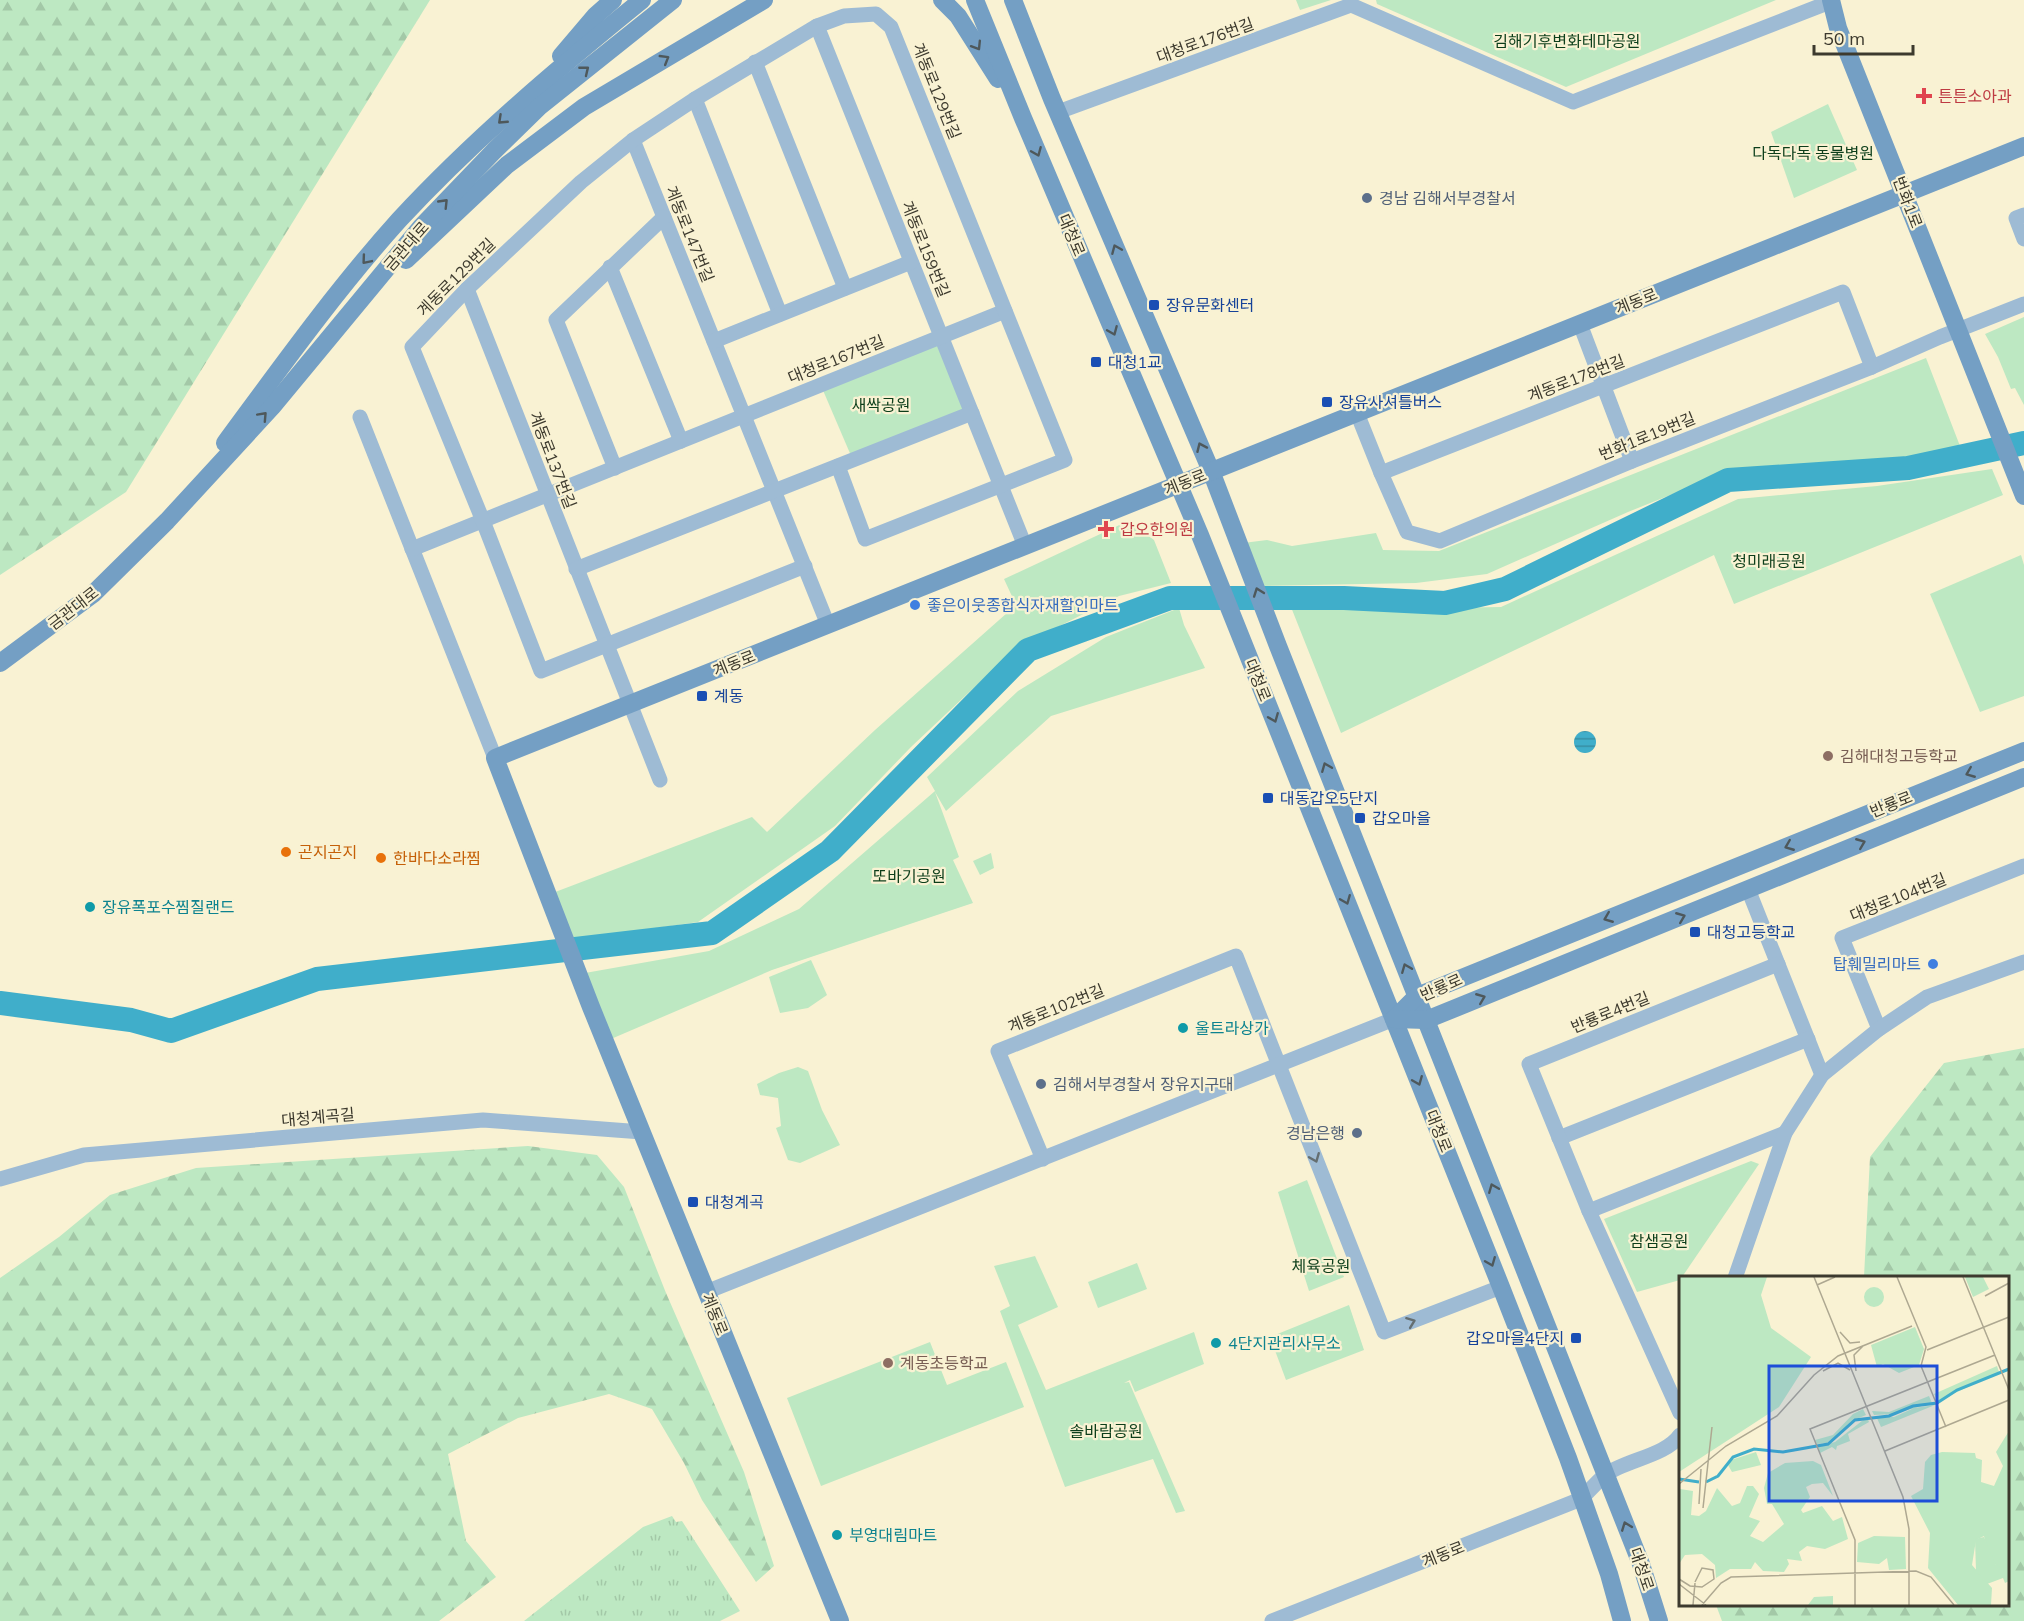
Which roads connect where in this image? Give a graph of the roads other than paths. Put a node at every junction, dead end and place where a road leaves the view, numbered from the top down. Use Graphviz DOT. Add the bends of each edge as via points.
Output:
graph roads {
  1 [pos="613,0"];
  2 [pos="642,0"];
  3 [pos="673,0"];
  4 [pos="764,0"];
  5 [pos="942,0"];
  6 [pos="975,0"];
  7 [pos="1013,0"];
  8 [pos="1024,0"];
  9 [pos="1831,1"];
  10 [pos="817,26"];
  11 [pos="755,62"];
  12 [pos="530,94"];
  13 [pos="695,99"];
  14 [pos="1055,106"];
  15 [pos="1023,118"];
  16 [pos="633,140"];
  17 [pos="2024,146"];
  18 [pos="1904,194"];
  19 [pos="2020,216"];
  20 [pos="664,217"];
  21 [pos="2024,239"];
  22 [pos="911,262"];
  23 [pos="610,267"];
  24 [pos="845,288"];
  25 [pos="466,289"];
  26 [pos="2024,304"];
  27 [pos="1005,311"];
  28 [pos="780,314"];
  29 [pos="344,319"];
  30 [pos="1580,324"];
  31 [pos="1959,330"];
  32 [pos="941,336"];
  33 [pos="714,341"];
  34 [pos="1872,367"];
  35 [pos="1604,386"];
  36 [pos="972,413"];
  37 [pos="1358,413"];
  38 [pos="744,416"];
  39 [pos="360,417"];
  40 [pos="681,441"];
  41 [pos="1632,461"];
  42 [pos="838,466"];
  43 [pos="615,468"];
  44 [pos="1211,471"];
  45 [pos="1381,473"];
  46 [pos="1001,485"];
  47 [pos="1178,485"];
  48 [pos="774,491"];
  49 [pos="547,495"];
  50 [pos="2024,496"];
  51 [pos="167,521"];
  52 [pos="483,521"];
  53 [pos="1025,546"];
  54 [pos="412,549"];
  55 [pos="805,566"];
  56 [pos="576,569"];
  57 [pos="828,625"];
  58 [pos="606,644"];
  59 [pos="0,663"];
  60 [pos="630,704"];
  61 [pos="2024,751"];
  62 [pos="495,758"];
  63 [pos="2024,777"];
  64 [pos="660,780"];
  65 [pos="2024,866"];
  66 [pos="1749,889"];
  67 [pos="2024,962"];
  68 [pos="1778,964"];
  69 [pos="1417,996"];
  70 [pos="1394,1019"];
  71 [pos="1426,1020"];
  72 [pos="1879,1029"];
  73 [pos="1808,1039"];
  74 [pos="1278,1065"];
  75 [pos="1822,1075"];
  76 [pos="642,1132"];
  77 [pos="1785,1133"];
  78 [pos="1559,1138"];
  79 [pos="1042,1158"];
  80 [pos="0,1179"];
  81 [pos="1589,1212"];
  82 [pos="1737,1276"];
  83 [pos="1501,1287"];
  84 [pos="706,1292"];
  85 [pos="1679,1411"];
  86 [pos="1679,1436"];
  87 [pos="1606,1474"];
  88 [pos="1581,1499"];
  89 [pos="840,1621"];
  90 [pos="1272,1621"];
  91 [pos="1622,1621"];
  92 [pos="1659,1621"];
  1 -- 12 [label="main road"];
  2 -- 12 [label="main road, 금관대로"];
  29 -- 3 [label="main road, 금관대로, one-way" via="421,227 539,107"];
  29 -- 4 [label="main road, one-way" via="507,165 584,107"];
  5 -- 15 [label="main road, one-way" via="958,16"];
  6 -- 15 [label="main road, 대청로"];
  7 -- 14 [label="main road"];
  8 -- 14 [label="main road"];
  9 -- 14 [label="street, 대청로176번길" via="1573,102 1351,5"];
  9 -- 18 [label="main road, 번화1로" via="1838,28"];
  10 -- 11 [label="street, 계동로129번길"];
  10 -- 22 [label="street, 계동로159번길"];
  10 -- 27 [label="street, 계동로129번길" via="844,16 876,14 891,27"];
  11 -- 13 [label="street, 계동로129번길"];
  11 -- 24 [label="street"];
  12 -- 51 [label="main road, 금관대로, one-way" via="399,220 331,301"];
  13 -- 16 [label="street, 계동로129번길"];
  13 -- 28 [label="street"];
  44 -- 14 [label="main road, one-way"];
  15 -- 47 [label="main road, 대청로, one-way"];
  16 -- 20 [label="street, 계동로147번길"];
  16 -- 25 [label="street, 계동로129번길" via="581,182"];
  17 -- 18 [label="main road, 계동로"];
  18 -- 30 [label="main road, 계동로"];
  18 -- 31 [label="main road, 번화1로"];
  19 -- 21 [label="street"];
  20 -- 23 [label="street"];
  20 -- 33 [label="street, 계동로147번길"];
  22 -- 24 [label="street"];
  22 -- 32 [label="street, 계동로159번길"];
  23 -- 40 [label="street"];
  23 -- 43 [label="street" via="556,320"];
  24 -- 28 [label="street"];
  25 -- 49 [label="street, 계동로137번길"];
  25 -- 52 [label="street, 계동로129번길" via="412,346"];
  26 -- 31 [label="street, 번화1로19번길"];
  27 -- 32 [label="street, 대청로167번길"];
  27 -- 46 [label="street" via="1065,460"];
  28 -- 33 [label="street"];
  51 -- 29 [label="main road, 금관대로, one-way" via="272,406"];
  30 -- 35 [label="street"];
  30 -- 37 [label="main road, 계동로"];
  31 -- 34 [label="street, 번화1로19번길"];
  31 -- 50 [label="main road, 번화1로"];
  32 -- 36 [label="street, 계동로159번길"];
  32 -- 38 [label="street, 대청로167번길"];
  33 -- 38 [label="street, 계동로147번길"];
  34 -- 35 [label="street, 계동로178번길" via="1843,292"];
  34 -- 41 [label="street, 번화1로19번길"];
  35 -- 41 [label="street"];
  35 -- 45 [label="street, 계동로178번길"];
  36 -- 42 [label="street"];
  36 -- 46 [label="street, 계동로159번길"];
  37 -- 44 [label="main road, 계동로"];
  37 -- 45 [label="street"];
  38 -- 40 [label="street, 대청로167번길"];
  38 -- 48 [label="street, 계동로147번길"];
  39 -- 54 [label="street"];
  40 -- 43 [label="street, 대청로167번길"];
  41 -- 45 [label="street, 번화1로19번길" via="1440,541 1407,532"];
  42 -- 46 [label="street" via="865,539"];
  42 -- 48 [label="street"];
  43 -- 49 [label="street, 대청로167번길"];
  44 -- 47 [label="main road, 계동로"];
  69 -- 44 [label="main road, 대청로, one-way"];
  46 -- 53 [label="street, 계동로159번길"];
  47 -- 53 [label="main road, 계동로"];
  47 -- 70 [label="main road, 대청로, one-way"];
  48 -- 55 [label="street, 계동로147번길"];
  48 -- 56 [label="street"];
  49 -- 52 [label="street, 대청로167번길"];
  49 -- 56 [label="street, 계동로137번길"];
  51 -- 59 [label="main road, 금관대로" via="93,594"];
  52 -- 54 [label="street, 대청로167번길"];
  52 -- 58 [label="street" via="541,671"];
  53 -- 57 [label="main road, 계동로"];
  54 -- 62 [label="street"];
  55 -- 57 [label="street, 계동로147번길"];
  55 -- 58 [label="street"];
  56 -- 58 [label="street, 계동로137번길"];
  57 -- 60 [label="main road, 계동로"];
  58 -- 60 [label="street, 계동로137번길"];
  60 -- 62 [label="main road, 계동로"];
  60 -- 64 [label="street, 계동로137번길"];
  61 -- 69 [label="main road, 반룡로, one-way"];
  62 -- 76 [label="main road, 계동로"];
  66 -- 63 [label="main road, 반룡로, one-way"];
  65 -- 72 [label="street, 대청로104번길" via="1842,938"];
  66 -- 68 [label="street"];
  71 -- 66 [label="main road, 반룡로, one-way"];
  67 -- 72 [label="street" via="1927,997"];
  68 -- 73 [label="street"];
  68 -- 78 [label="street, 반룡로4번길" via="1529,1064"];
  69 -- 70 [label="main road, 반룡로"];
  69 -- 71 [label="main road, 대청로"];
  70 -- 71 [label="main road, 반룡로"];
  70 -- 74 [label="street"];
  70 -- 83 [label="main road, 대청로, one-way"];
  87 -- 71 [label="main road, 대청로, one-way"];
  72 -- 75 [label="street"];
  73 -- 75 [label="street"];
  73 -- 78 [label="street"];
  74 -- 79 [label="street"];
  74 -- 79 [label="street, 계동로102번길" via="1236,956 998,1052"];
  74 -- 83 [label="street, one-way" via="1384,1332"];
  75 -- 77 [label="street"];
  76 -- 80 [label="street, 대청계곡길" via="483,1120 84,1155"];
  76 -- 84 [label="main road, 계동로"];
  77 -- 81 [label="street"];
  77 -- 82 [label="street"];
  78 -- 81 [label="street, 반룡로4번길"];
  79 -- 84 [label="street"];
  81 -- 85 [label="street, 반룡로4번길"];
  83 -- 88 [label="main road, 대청로"];
  84 -- 89 [label="main road, 계동로"];
  86 -- 87 [label="street"];
  87 -- 88 [label="street, 계동로"];
  92 -- 87 [label="main road, 대청로, one-way"];
  88 -- 90 [label="street, 계동로"];
  88 -- 91 [label="main road, 대청로"];
}
